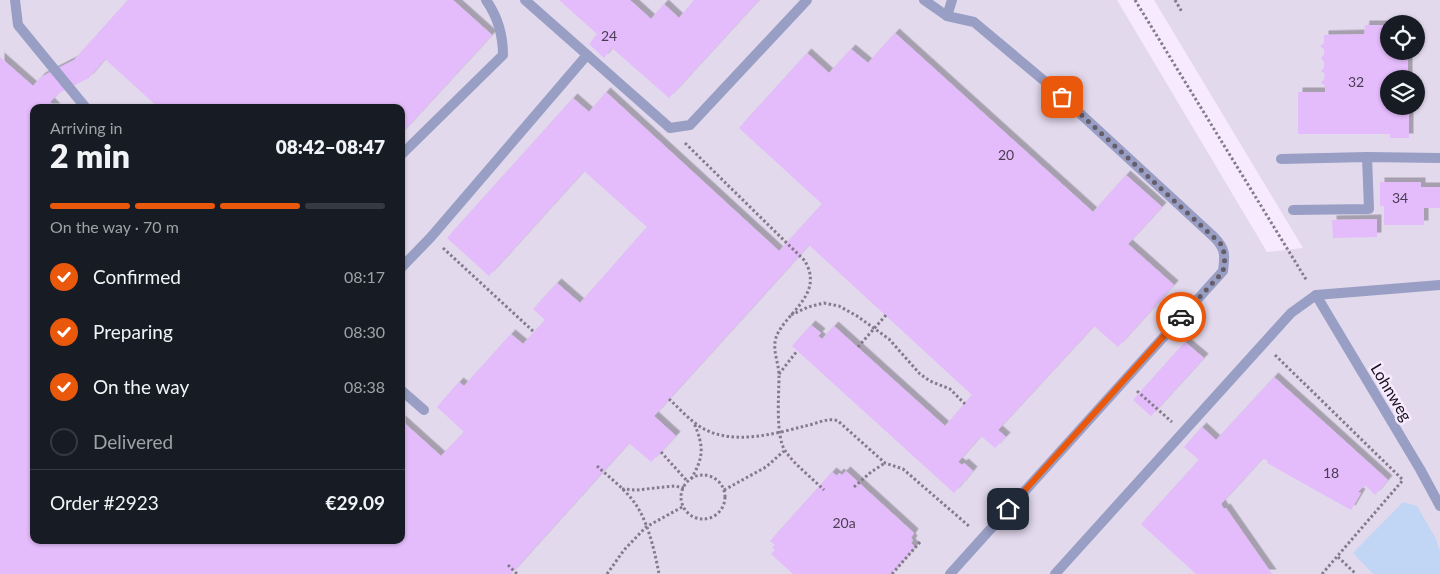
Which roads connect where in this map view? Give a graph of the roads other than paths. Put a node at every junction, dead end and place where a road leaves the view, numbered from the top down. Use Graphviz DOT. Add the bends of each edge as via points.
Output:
graph roads {
  1 [pos="15,0"];
  2 [pos="486,0"];
  3 [pos="525,0"];
  4 [pos="807,0"];
  5 [pos="924,0"];
  6 [pos="952,0"];
  7 [pos="947,16"];
  8 [pos="587,55"];
  9 [pos="83,104"];
  10 [pos="405,151"];
  11 [pos="1367,157"];
  12 [pos="1440,158"];
  13 [pos="1281,159"];
  14 [pos="1293,210"];
  15 [pos="405,264"];
  16 [pos="1440,285"];
  17 [pos="1316,295"];
  18 [pos="405,393"];
  19 [pos="424,410"];
  20 [pos="1440,506"];
  21 [pos="950,574"];
  22 [pos="1055,574"];
  1 -- 9 [label="lane" via="18,25"];
  2 -- 10 [label="lane" via="498,21 503,55"];
  3 -- 8 [label="lane"];
  4 -- 8 [label="lane" via="690,125 670,128"];
  5 -- 7 [label="lane"];
  6 -- 7 [label="lane"];
  7 -- 21 [label="lane" via="974,22 1048,84 1222,245 1225,257 1223,272"];
  8 -- 15 [label="lane" via="432,237"];
  11 -- 12 [label="lane"];
  11 -- 13 [label="lane"];
  11 -- 14 [label="lane" via="1369,209"];
  16 -- 17 [label="lane"];
  17 -- 20 [label="lane, Lohnweg"];
  17 -- 22 [label="lane" via="1291,314 1263,343"];
  18 -- 19 [label="lane"];
}
